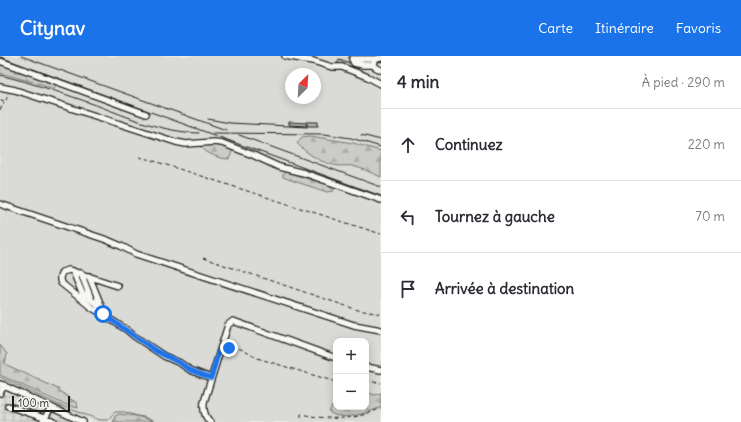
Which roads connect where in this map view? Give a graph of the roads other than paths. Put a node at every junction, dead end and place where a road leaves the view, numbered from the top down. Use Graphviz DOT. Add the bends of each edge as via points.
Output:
graph roads {
  1 [pos="285,56"];
  2 [pos="0,61"];
  3 [pos="377,61"];
  4 [pos="381,70"];
  5 [pos="381,84"];
  6 [pos="0,87"];
  7 [pos="146,114"];
  8 [pos="381,200"];
  9 [pos="0,204"];
  10 [pos="74,271"];
  11 [pos="81,273"];
  12 [pos="89,276"];
  13 [pos="118,286"];
  14 [pos="92,301"];
  15 [pos="101,307"];
  16 [pos="103,314"];
  17 [pos="381,330"];
  18 [pos="333,357"];
  19 [pos="369,368"];
  20 [pos="381,370"];
  21 [pos="211,378"];
  22 [pos="2,384"];
  23 [pos="0,393"];
  24 [pos="8,406"];
  25 [pos="51,407"];
  26 [pos="44,420"];
  27 [pos="54,422"];
  28 [pos="83,422"];
  29 [pos="210,422"];
  1 -- 5 [label="street" via="342,67"];
  2 -- 7 [label="street"];
  3 -- 4 [label="street" via="375,67"];
  6 -- 8 [label="street" via="176,142 222,143 282,168 304,173"];
  9 -- 17 [label="street" via="107,240 136,254 354,325"];
  10 -- 11 [label="street"];
  10 -- 14 [label="street" via="82,293"];
  10 -- 16 [label="street" via="62,272 61,283"];
  11 -- 12 [label="street"];
  11 -- 14 [label="street"];
  12 -- 13 [label="street"];
  12 -- 15 [label="street"];
  14 -- 15 [label="street"];
  15 -- 16 [label="street"];
  16 -- 21 [label="street" via="156,351 190,370"];
  18 -- 21 [label="street" via="233,321 228,325"];
  19 -- 20 [label="street"];
  21 -- 29 [label="street" via="203,407 205,417"];
  22 -- 23 [label="street"];
  22 -- 25 [label="street"];
  24 -- 26 [label="street"];
  25 -- 26 [label="street"];
  25 -- 28 [label="street"];
  26 -- 27 [label="street"];
}
